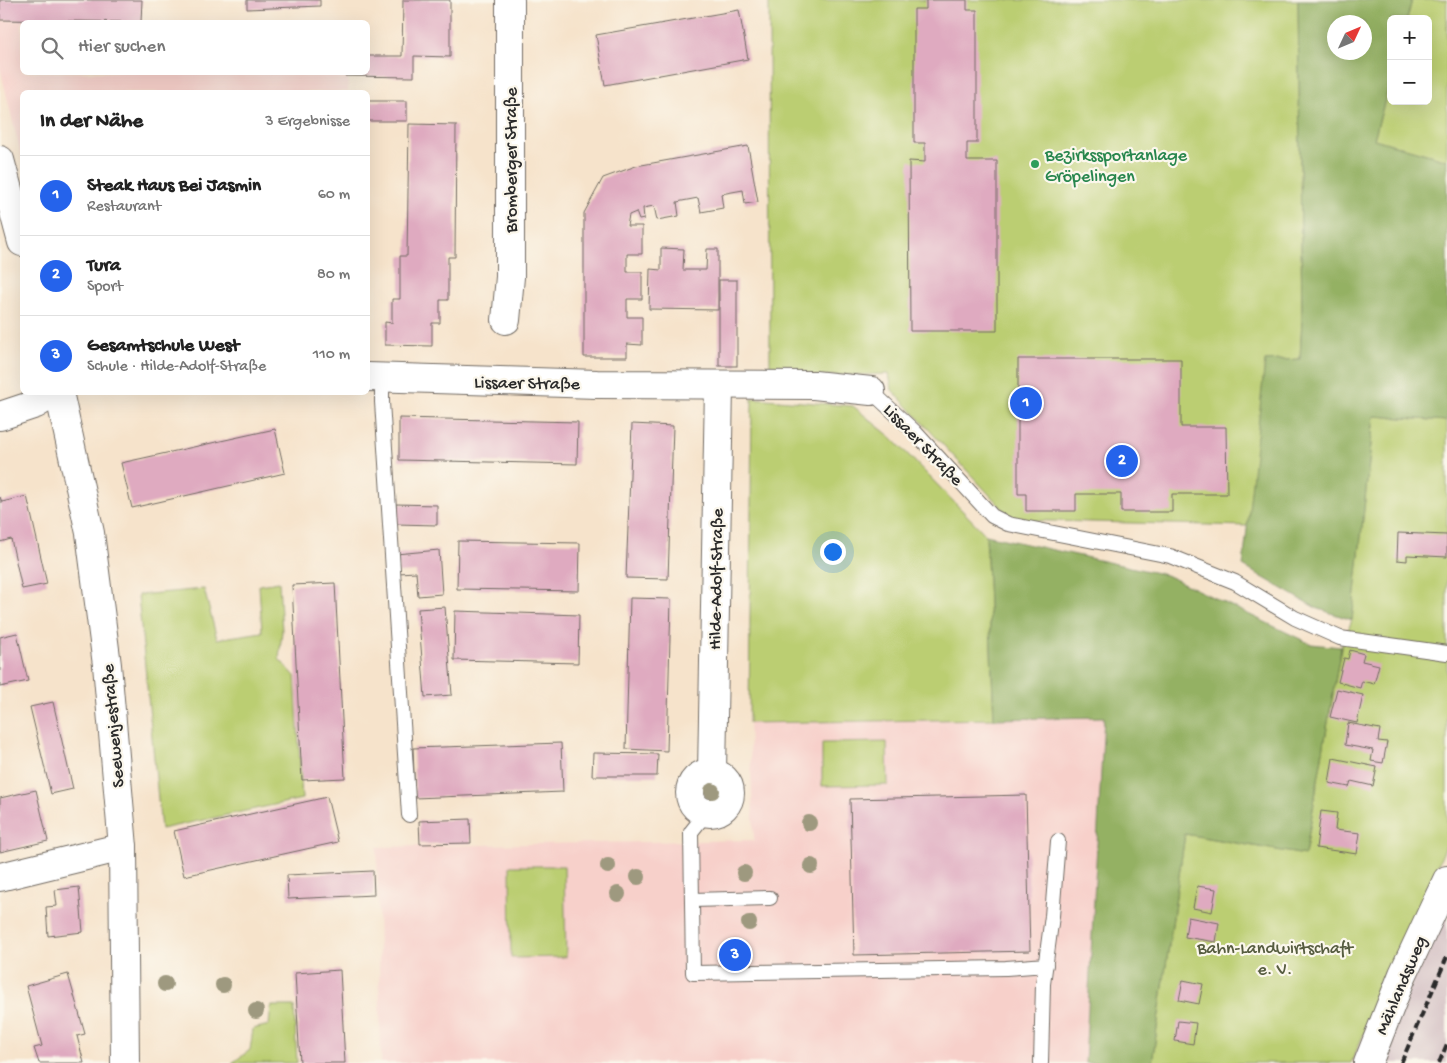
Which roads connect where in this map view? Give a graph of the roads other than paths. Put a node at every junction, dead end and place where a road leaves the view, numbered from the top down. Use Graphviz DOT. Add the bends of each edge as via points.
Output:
graph roads {
  1 [pos="510,0"];
  2 [pos="0,160"];
  3 [pos="20,235"];
  4 [pos="506,320"];
  5 [pos="375,377"];
  6 [pos="719,386"];
  7 [pos="871,391"];
  8 [pos="52,395"];
  9 [pos="58,395"];
  10 [pos="0,416"];
  11 [pos="1447,653"];
  12 [pos="706,813"];
  13 [pos="409,815"];
  14 [pos="1058,841"];
  15 [pos="124,847"];
  16 [pos="0,877"];
  17 [pos="1447,880"];
  18 [pos="770,898"];
  19 [pos="692,900"];
  20 [pos="1046,965"];
  21 [pos="125,1063"];
  22 [pos="1041,1063"];
  23 [pos="1368,1063"];
  1 -- 4 [label="street, Bromberger Straße" via="510,277"];
  2 -- 3 [label="street"];
  5 -- 6 [label="street, Lissaer Straße"];
  5 -- 13 [label="lane" via="382,402"];
  6 -- 7 [label="street, Lissaer Straße" via="814,386"];
  6 -- 12 [label="street, Hilde-Adolf-Straße" via="712,773 699,776 690,792 694,805"];
  7 -- 11 [label="lane, Lissaer Straße" via="914,431 992,516 1008,524 1170,556 1235,582 1295,618 1340,638"];
  8 -- 10 [label="street"];
  9 -- 15 [label="street, Seewenjestraße" via="90,533 107,665"];
  12 -- 19 [label="lane" via="691,832"];
  14 -- 20 [label="lane"];
  15 -- 16 [label="street"];
  15 -- 21 [label="street, Seewenjestraße"];
  17 -- 23 [label="street, Mählandsweg"];
  18 -- 19 [label="lane"];
  19 -- 20 [label="lane" via="693,973"];
  20 -- 22 [label="lane"];
}
